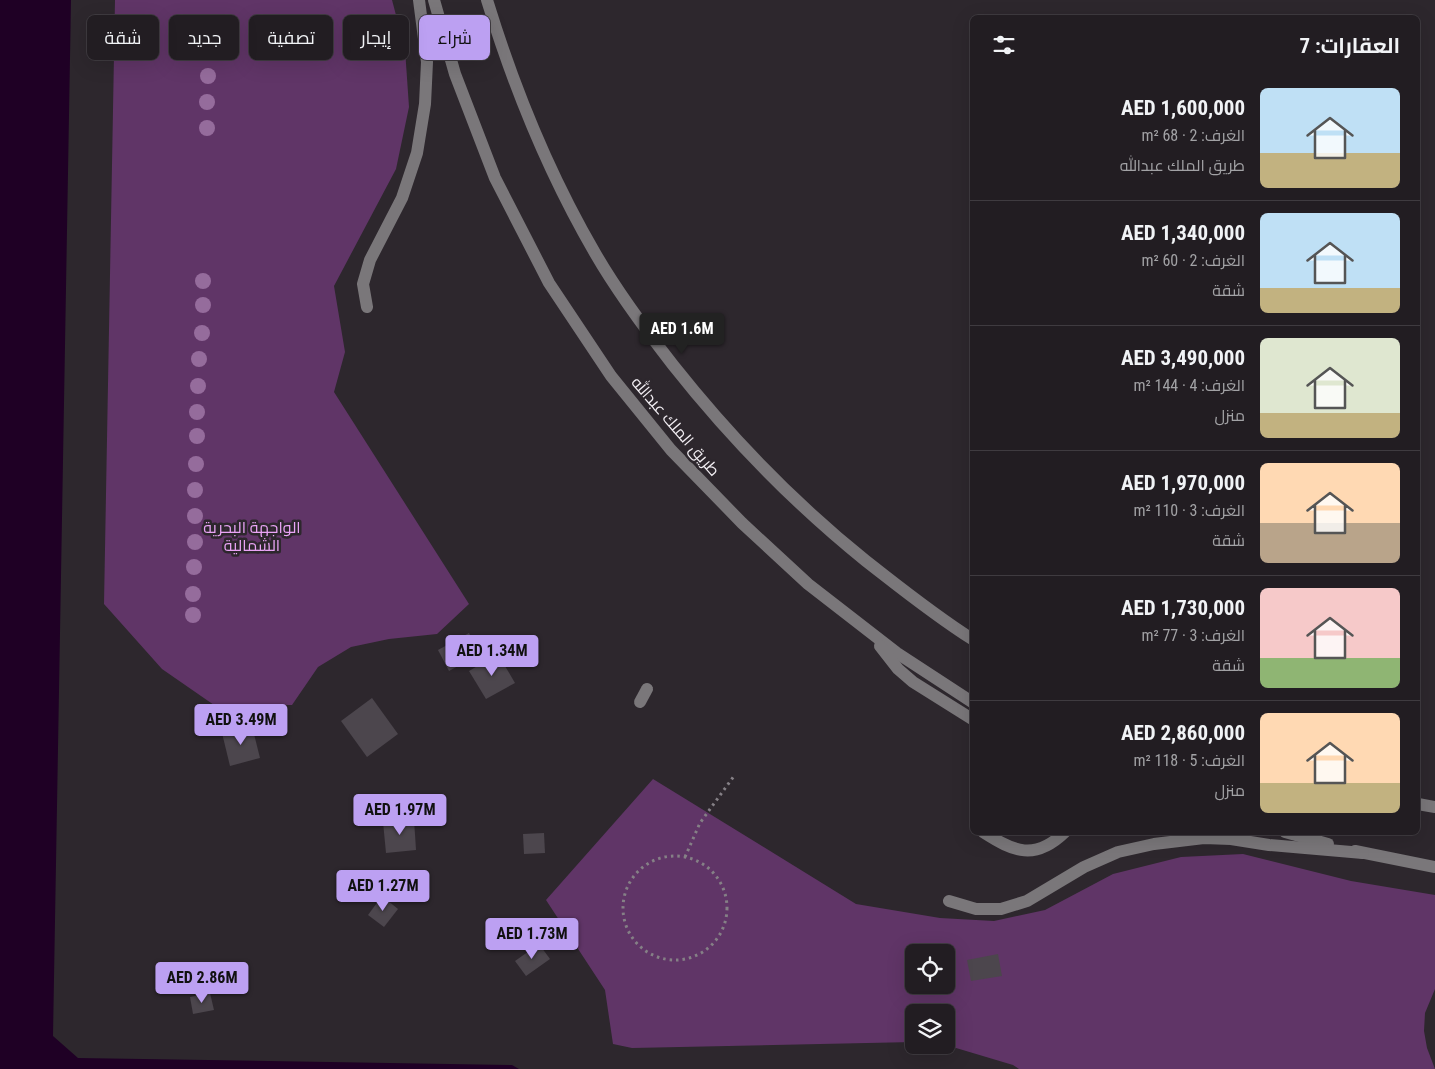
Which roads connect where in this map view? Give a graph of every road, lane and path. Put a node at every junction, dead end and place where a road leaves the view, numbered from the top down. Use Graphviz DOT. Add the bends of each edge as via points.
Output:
graph roads {
  1 [pos="419,0"];
  2 [pos="434,0"];
  3 [pos="487,0"];
  4 [pos="367,306"];
  5 [pos="868,631"];
  6 [pos="970,637"];
  7 [pos="647,689"];
  8 [pos="970,701"];
  9 [pos="640,702"];
  10 [pos="970,718"];
  11 [pos="734,776"];
  12 [pos="1420,804"];
  13 [pos="1435,807"];
  14 [pos="988,835"];
  15 [pos="1062,835"];
  16 [pos="1296,835"];
  17 [pos="1362,853"];
  18 [pos="685,857"];
  19 [pos="1435,867"];
  20 [pos="949,901"];
  1 -- 4 [label="street" via="427,62 425,104 417,153 402,198 370,260 363,284"];
  2 -- 5 [label="street, طريق الملك عبدالله" via="455,74 495,178 549,283 611,376 670,450 742,524 808,584"];
  3 -- 6 [label="street" via="524,108 595,253 636,318 709,411 765,471 825,528 938,618"];
  5 -- 8 [label="street, طريق الملك عبدالله"];
  5 -- 10 [label="street" via="898,669 913,682"];
  7 -- 9 [label="street"];
  11 -- 18 [label="path" via="700,823"];
  12 -- 13 [label="street"];
  14 -- 15 [label="street" via="1005,846 1037,850 1052,844"];
  16 -- 17 [label="street"];
  17 -- 19 [label="street"];
  17 -- 20 [label="street" via="1204,838 1118,852 1027,901 1000,909 976,909"];
  18 -- 18 [label="path" via="664,857 644,866 630,882 623,902 626,924 636,943 664,958 686,959 705,950 720,934 726,913 724,892 716,878 705,866"];
}
